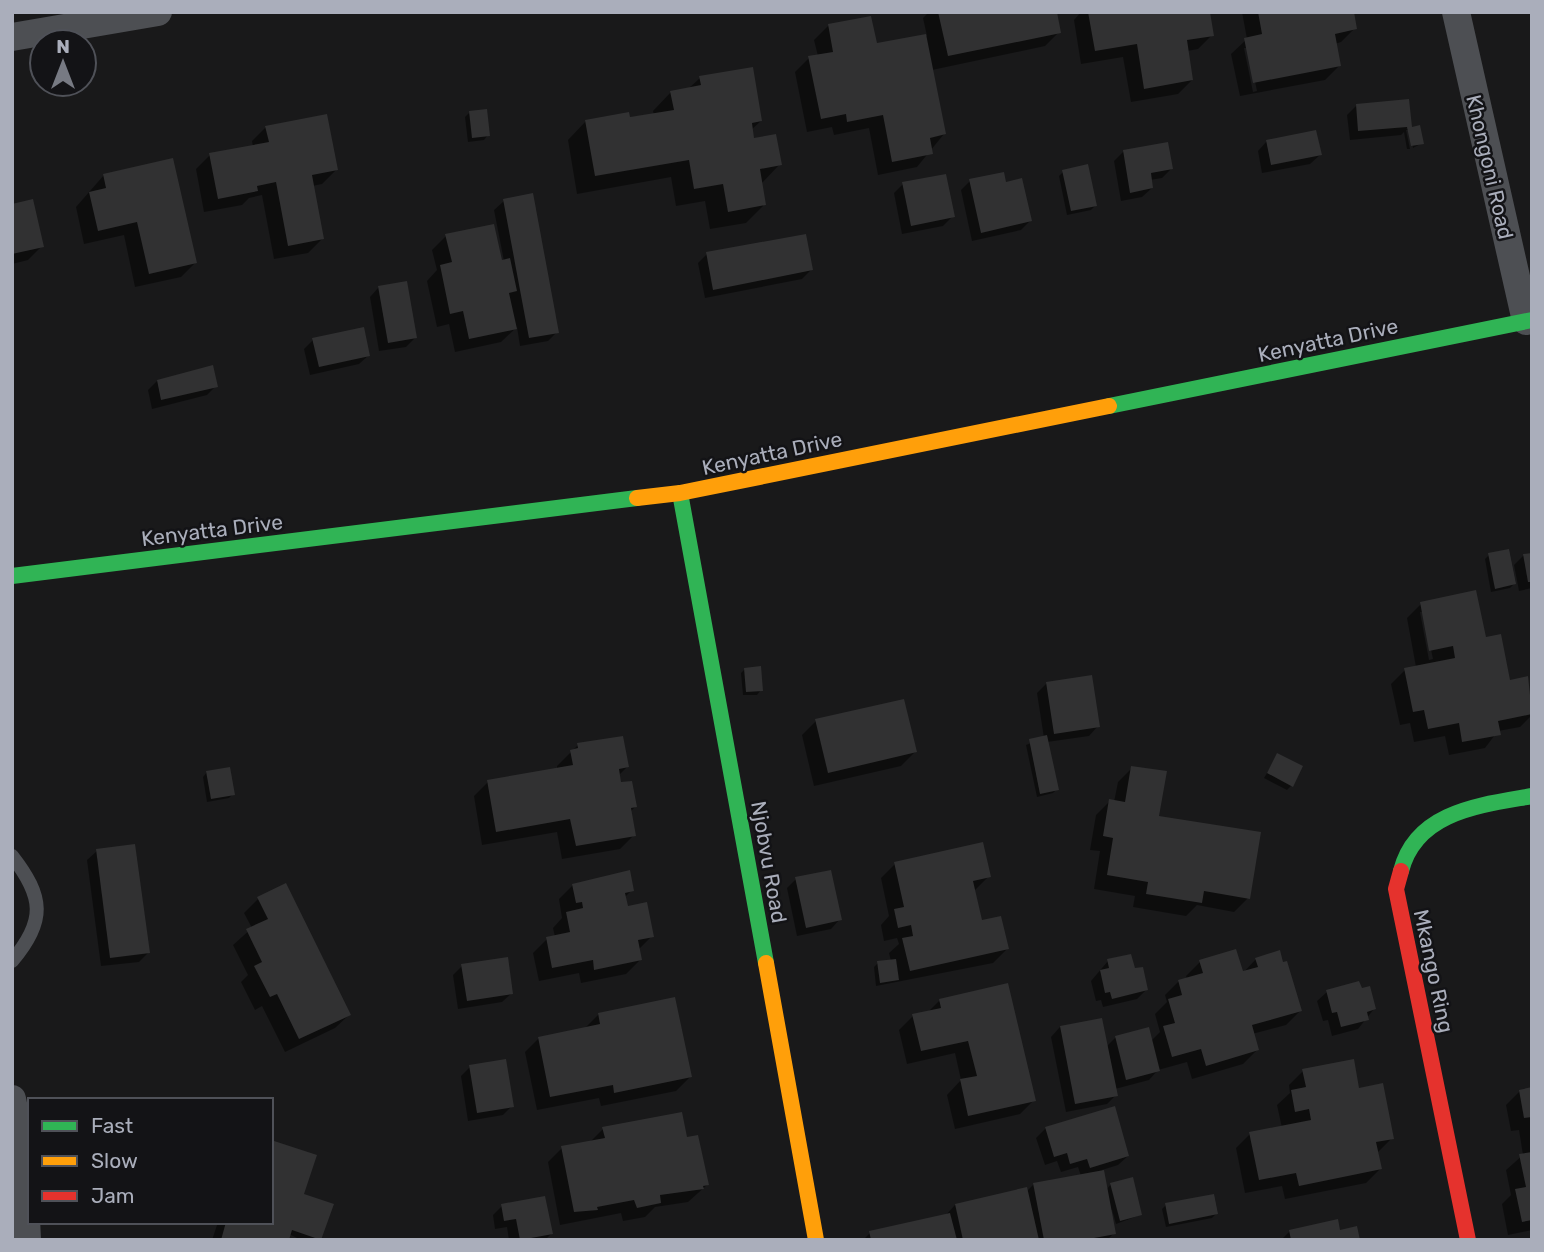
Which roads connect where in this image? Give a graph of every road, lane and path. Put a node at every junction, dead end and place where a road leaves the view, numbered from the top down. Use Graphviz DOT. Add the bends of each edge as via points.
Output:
graph roads {
  1 [pos="158,12"];
  2 [pos="1456,12"];
  3 [pos="12,37"];
  4 [pos="1529,320"];
  5 [pos="680,493"];
  6 [pos="12,576"];
  7 [pos="1532,796"];
  8 [pos="12,856"];
  9 [pos="12,961"];
  10 [pos="12,1099"];
  11 [pos="27,1240"];
  12 [pos="816,1240"];
  13 [pos="1468,1240"];
  1 -- 3 [label="street"];
  2 -- 4 [label="street, Khongoni Road"];
  4 -- 5 [label="street, Kenyatta Drive"];
  5 -- 6 [label="street, Kenyatta Drive"];
  5 -- 12 [label="street, Njobvu Road"];
  7 -- 13 [label="street, Mkango Ring" via="1455,811 1434,821 1410,846 1398,873 1396,889"];
  8 -- 9 [label="lane" via="31,879 38,909 31,939"];
  10 -- 11 [label="street" via="23,1154"];
}
